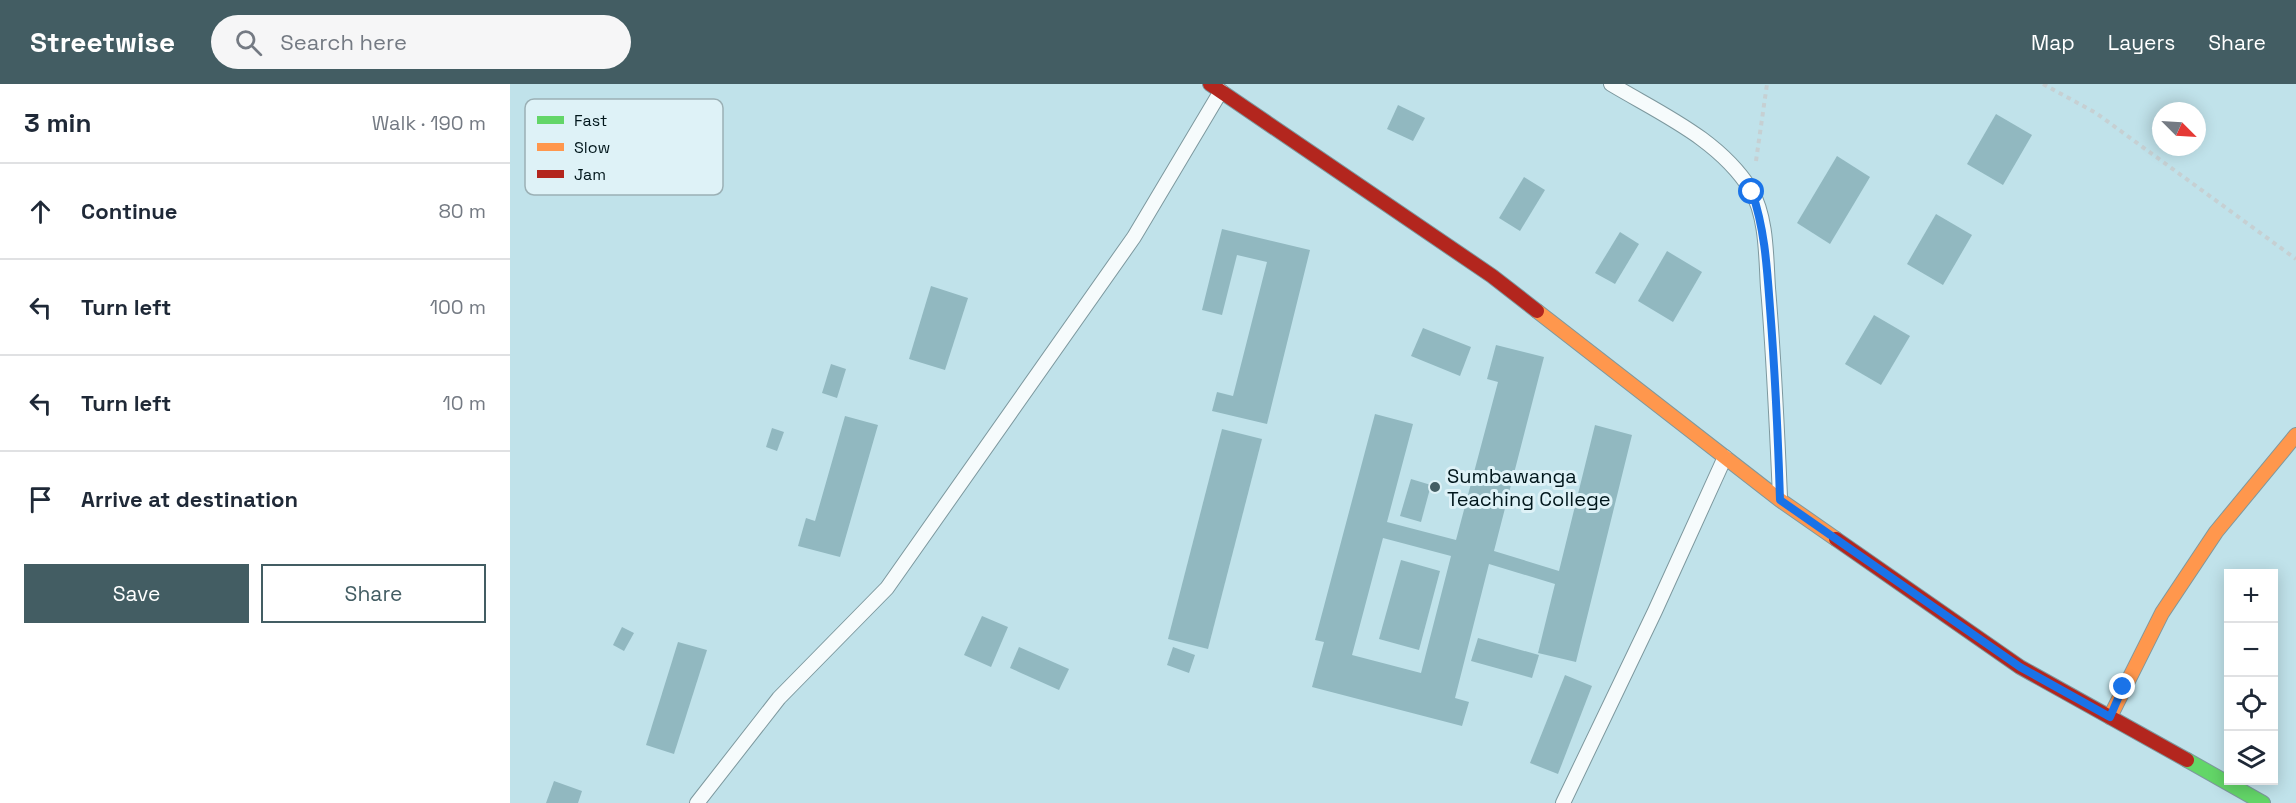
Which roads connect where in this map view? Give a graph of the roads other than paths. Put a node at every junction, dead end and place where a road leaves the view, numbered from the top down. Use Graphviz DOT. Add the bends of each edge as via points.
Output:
graph roads {
  1 [pos="1611,84"];
  2 [pos="1221,86"];
  3 [pos="2296,435"];
  4 [pos="1725,457"];
  5 [pos="1780,500"];
  6 [pos="2110,717"];
  7 [pos="697,803"];
  8 [pos="1563,803"];
  9 [pos="2263,803"];
  1 -- 5 [label="lane" via="1684,126 1727,159 1752,192 1765,244"];
  2 -- 4 [label="street" via="1492,276"];
  2 -- 7 [label="lane" via="1134,237 887,588 779,698"];
  3 -- 6 [label="street" via="2216,532 2168,604"];
  4 -- 5 [label="street"];
  4 -- 8 [label="lane"];
  5 -- 6 [label="street" via="2020,667"];
  6 -- 9 [label="street"];
}
